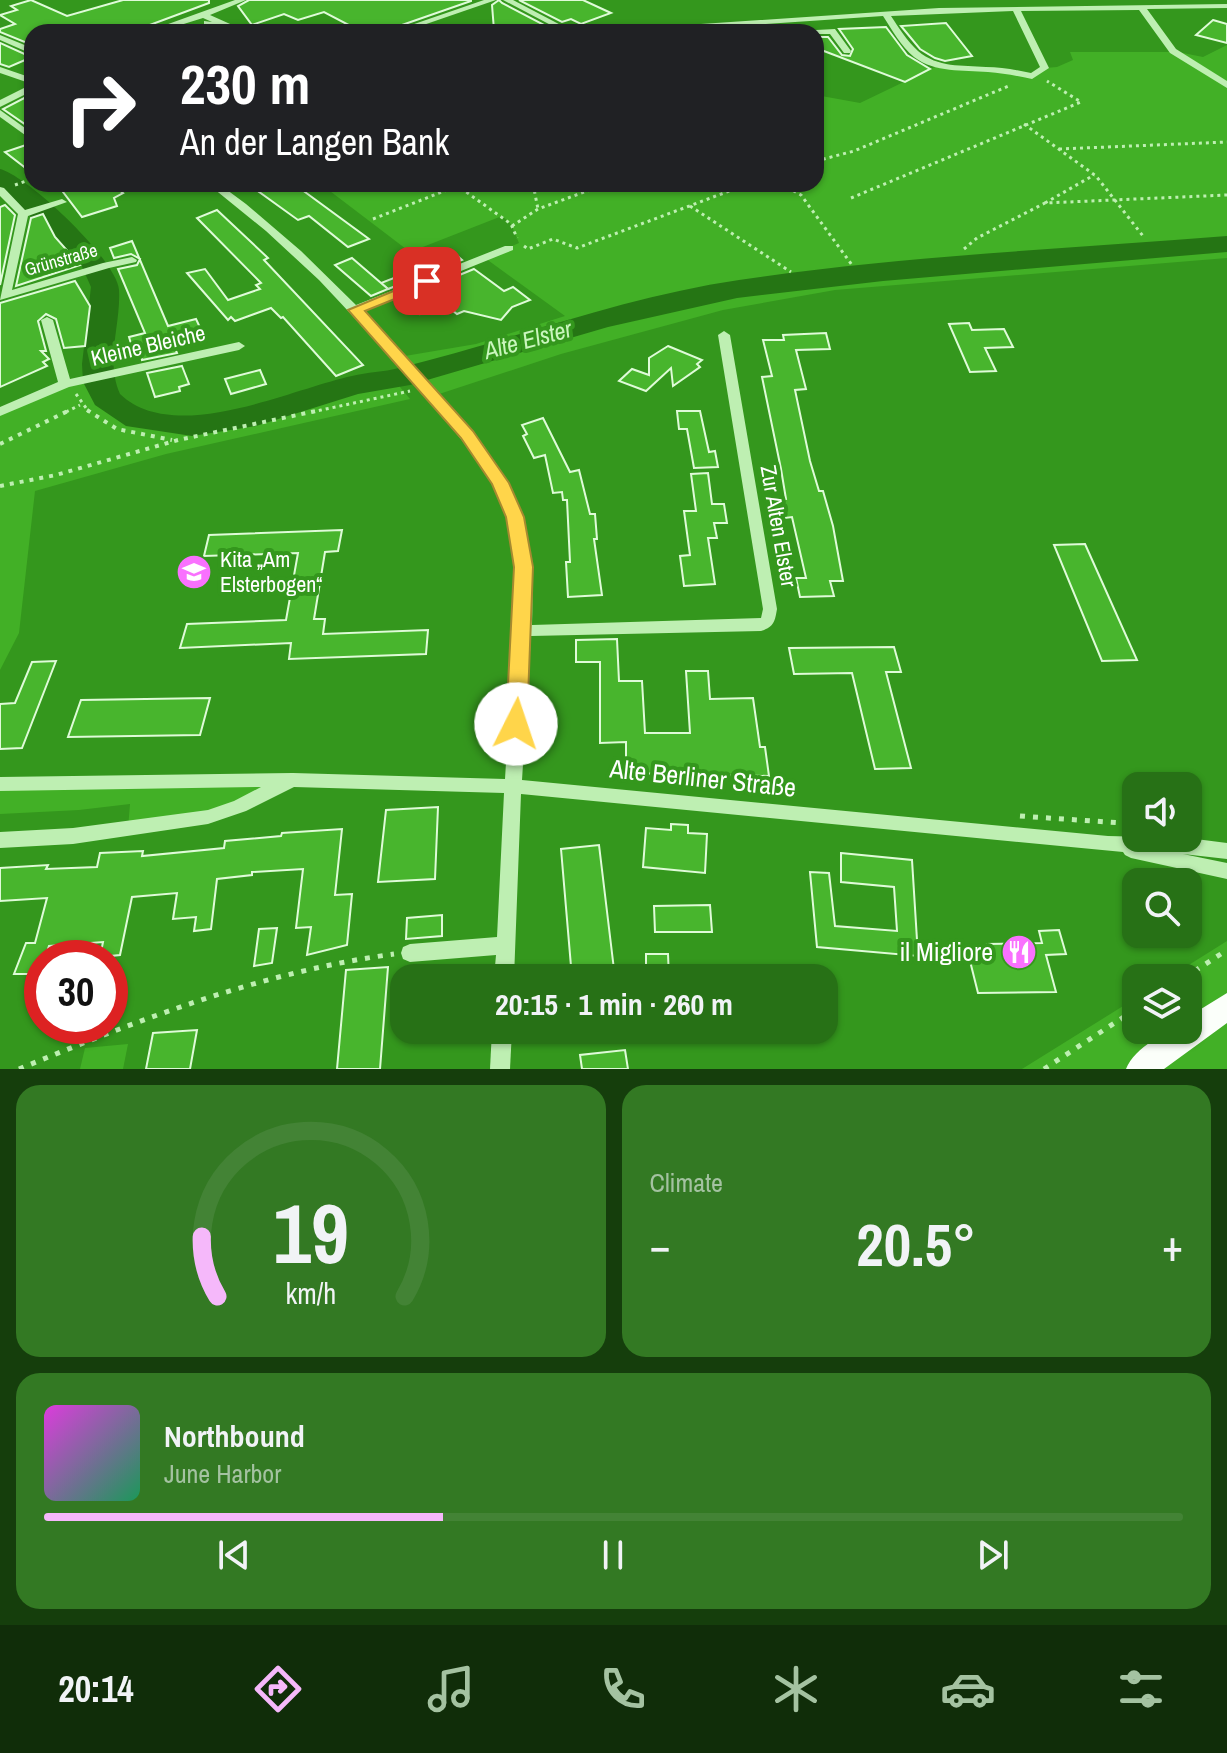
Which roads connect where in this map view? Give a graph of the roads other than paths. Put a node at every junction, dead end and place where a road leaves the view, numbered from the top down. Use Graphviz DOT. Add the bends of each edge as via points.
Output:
graph roads {
  1 [pos="242,0"];
  2 [pos="492,0"];
  3 [pos="507,0"];
  4 [pos="925,0"];
  5 [pos="907,2"];
  6 [pos="1188,3"];
  7 [pos="1227,6"];
  8 [pos="1142,8"];
  9 [pos="1016,10"];
  10 [pos="918,12"];
  11 [pos="886,14"];
  12 [pos="203,15"];
  13 [pos="177,24"];
  14 [pos="183,24"];
  15 [pos="208,24"];
  16 [pos="225,24"];
  17 [pos="419,24"];
  18 [pos="554,24"];
  19 [pos="787,24"];
  20 [pos="824,32"];
  21 [pos="0,37"];
  22 [pos="24,48"];
  23 [pos="847,51"];
  24 [pos="0,70"];
  25 [pos="24,78"];
  26 [pos="1227,85"];
  27 [pos="24,91"];
  28 [pos="0,104"];
  29 [pos="0,113"];
  30 [pos="24,131"];
  31 [pos="0,190"];
  32 [pos="223,192"];
  33 [pos="62,202"];
  34 [pos="26,213"];
  35 [pos="509,248"];
  36 [pos="132,260"];
  37 [pos="2,296"];
  38 [pos="355,310"];
  39 [pos="47,320"];
  40 [pos="724,335"];
  41 [pos="239,346"];
  42 [pos="65,384"];
  43 [pos="0,412"];
  44 [pos="522,631"];
  45 [pos="293,780"];
  46 [pos="0,784"];
  47 [pos="512,786"];
  48 [pos="0,840"];
  49 [pos="1108,844"];
  50 [pos="1227,851"];
  51 [pos="1227,871"];
  52 [pos="506,945"];
  53 [pos="410,953"];
  54 [pos="505,964"];
  55 [pos="1227,1006"];
  56 [pos="501,1044"];
  57 [pos="500,1069"];
  58 [pos="1140,1069"];
  1 -- 12 [label="street"];
  2 -- 17 [label="street"];
  3 -- 18 [label="street"];
  4 -- 5 [label="street"];
  5 -- 10 [label="street"];
  6 -- 7 [label="street"];
  6 -- 8 [label="street"];
  8 -- 9 [label="street"];
  8 -- 26 [label="street" via="1173,51"];
  9 -- 10 [label="street"];
  9 -- 11 [label="street" via="1045,68 1033,76 1000,68 949,68 917,58"];
  10 -- 11 [label="street"];
  11 -- 19 [label="street"];
  12 -- 13 [label="street"];
  12 -- 16 [label="street"];
  14 -- 15 [label="street"];
  20 -- 23 [label="street" via="832,31"];
  21 -- 22 [label="street"];
  24 -- 25 [label="street"];
  27 -- 28 [label="street"];
  29 -- 30 [label="street"];
  31 -- 34 [label="street"];
  32 -- 38 [label="street" via="280,236"];
  33 -- 34 [label="street"];
  34 -- 37 [label="street"];
  35 -- 38 [label="street"];
  36 -- 37 [label="street, Grünstraße"];
  38 -- 44 [label="street" via="467,434 500,483 515,517 524,567"];
  39 -- 42 [label="street, Kleine Bleiche"];
  40 -- 44 [label="street, Zur Alten Elster" via="768,621"];
  41 -- 42 [label="street, Kleine Bleiche"];
  42 -- 43 [label="street, Kleine Bleiche"];
  44 -- 47 [label="street"];
  45 -- 46 [label="street, Alte Berliner Straße"];
  45 -- 47 [label="street, Alte Berliner Straße"];
  45 -- 48 [label="street, Alte Berliner Straße" via="208,817 73,836"];
  47 -- 49 [label="street, Alte Berliner Straße"];
  47 -- 52 [label="street"];
  49 -- 50 [label="street, Alte Berliner Straße"];
  49 -- 51 [label="street, Alte Berliner Straße"];
  52 -- 53 [label="street"];
  52 -- 54 [label="street"];
  55 -- 58 [label="main road"];
  56 -- 57 [label="street"];
}
